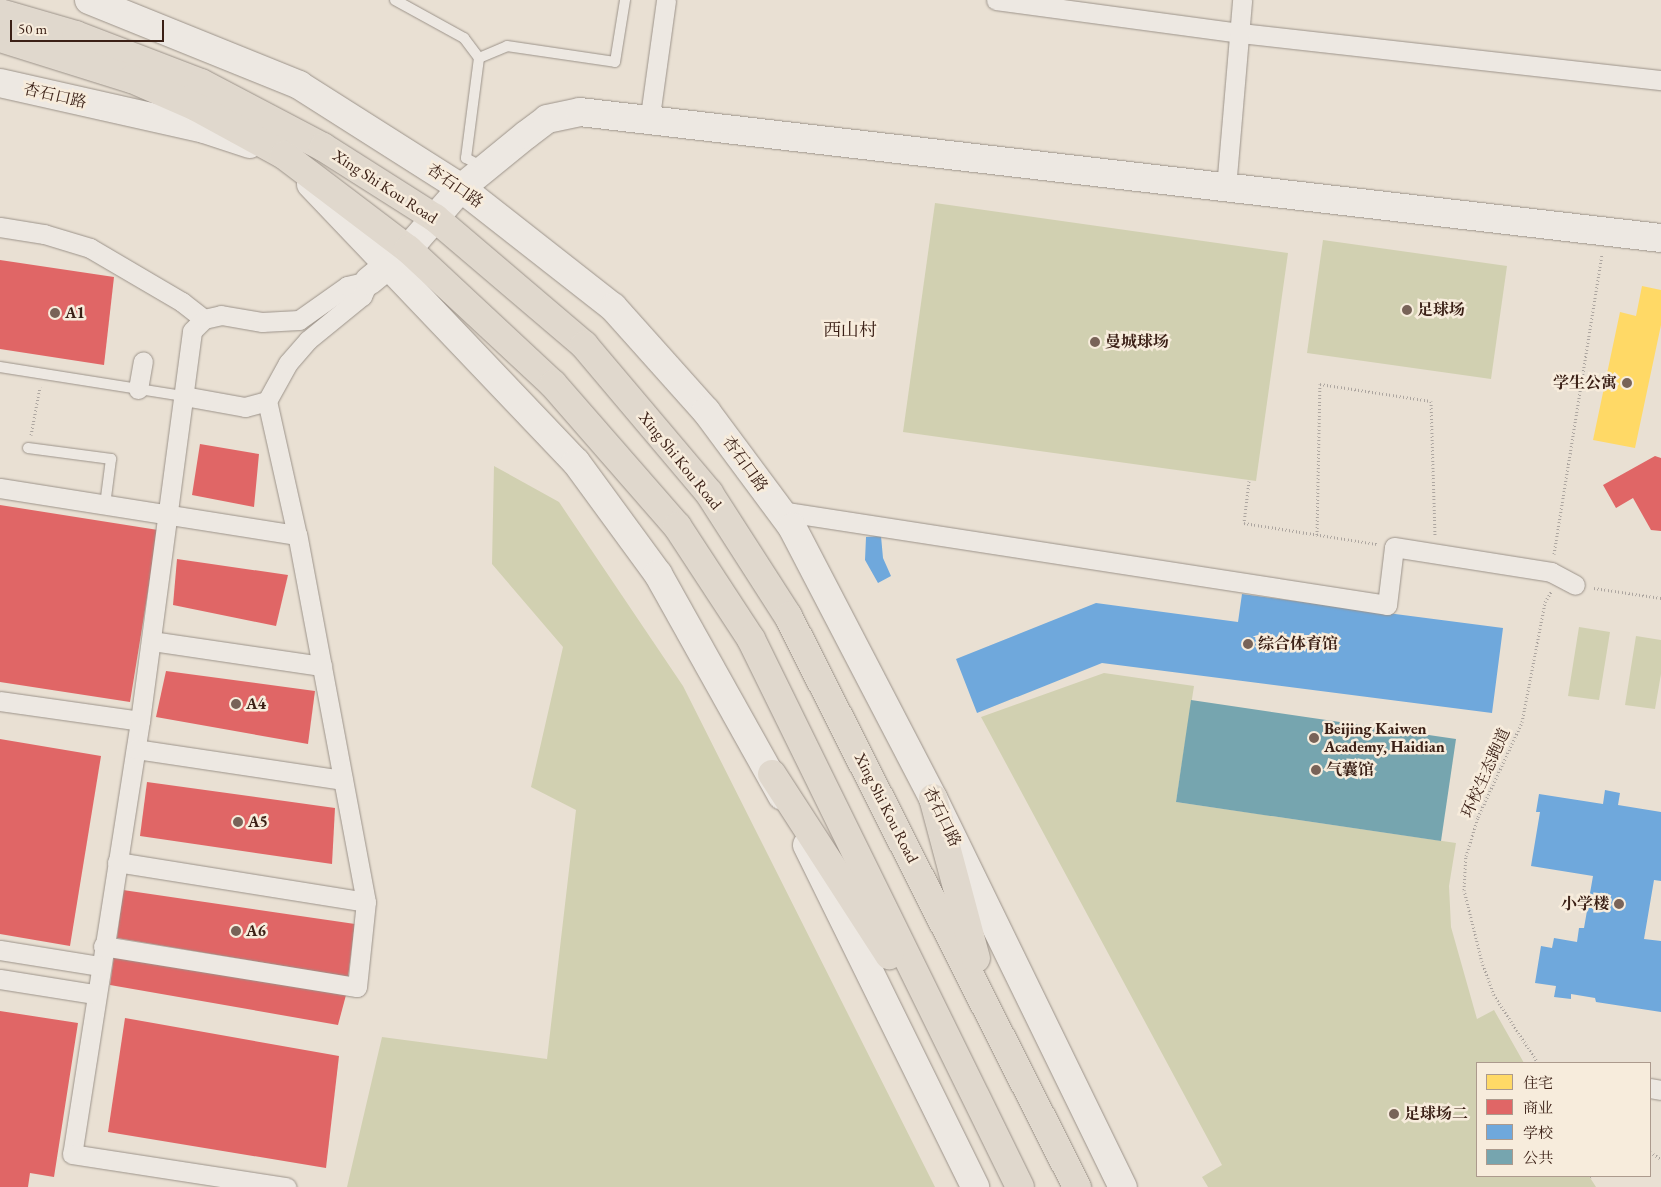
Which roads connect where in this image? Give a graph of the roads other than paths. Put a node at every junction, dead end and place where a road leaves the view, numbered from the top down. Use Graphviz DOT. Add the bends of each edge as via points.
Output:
graph roads {
  1 [pos="90,0"];
  2 [pos="395,0"];
  3 [pos="625,0"];
  4 [pos="666,0"];
  5 [pos="996,0"];
  6 [pos="1242,0"];
  7 [pos="0,13"];
  8 [pos="1241,32"];
  9 [pos="0,38"];
  10 [pos="479,58"];
  11 [pos="1661,80"];
  12 [pos="0,83"];
  13 [pos="649,122"];
  14 [pos="284,155"];
  15 [pos="485,169"];
  16 [pos="461,188"];
  17 [pos="1226,188"];
  18 [pos="435,218"];
  19 [pos="0,227"];
  20 [pos="1661,238"];
  21 [pos="389,265"];
  22 [pos="204,319"];
  23 [pos="143,361"];
  24 [pos="0,367"];
  25 [pos="138,389"];
  26 [pos="184,396"];
  27 [pos="267,401"];
  28 [pos="28,448"];
  29 [pos="0,488"];
  30 [pos="104,505"];
  31 [pos="780,511"];
  32 [pos="170,515"];
  33 [pos="297,535"];
  34 [pos="1575,585"];
  35 [pos="152,641"];
  36 [pos="322,666"];
  37 [pos="0,701"];
  38 [pos="140,721"];
  39 [pos="136,749"];
  40 [pos="772,774"];
  41 [pos="343,780"];
  42 [pos="933,798"];
  43 [pos="117,862"];
  44 [pos="366,902"];
  45 [pos="103,946"];
  46 [pos="0,950"];
  47 [pos="99,966"];
  48 [pos="0,979"];
  49 [pos="96,994"];
  50 [pos="989,1008"];
  51 [pos="957,1062"];
  52 [pos="286,1187"];
  53 [pos="976,1187"];
  54 [pos="1020,1187"];
  55 [pos="1077,1187"];
  56 [pos="1123,1187"];
  1 -- 16 [label="street, 杏石口路" via="299,85"];
  2 -- 10 [label="lane" via="464,38"];
  3 -- 10 [label="lane" via="615,62 507,46"];
  4 -- 13 [label="street"];
  5 -- 8 [label="street"];
  6 -- 8 [label="street"];
  7 -- 18 [label="main road, Xing Shi Kou Road" via="76,35 201,83 323,147"];
  8 -- 11 [label="street"];
  8 -- 17 [label="street"];
  9 -- 14 [label="main road, Xing Shi Kou Road" via="132,79 196,107"];
  10 -- 15 [label="lane" via="466,158"];
  12 -- 14 [label="street, 杏石口路" via="204,129"];
  13 -- 15 [label="street" via="580,112 547,119"];
  13 -- 17 [label="street"];
  14 -- 21 [label="main road, Xing Shi Kou Road"];
  15 -- 16 [label="street"];
  16 -- 18 [label="street"];
  16 -- 31 [label="street, 杏石口路" via="613,307 706,411"];
  17 -- 20 [label="street"];
  18 -- 21 [label="street"];
  18 -- 50 [label="main road, Xing Shi Kou Road" via="584,345 709,493 788,616"];
  19 -- 22 [label="street" via="44,234 90,248 182,302"];
  21 -- 22 [label="street" via="347,286 299,320 262,322 221,315"];
  21 -- 27 [label="street" via="362,296 308,340 288,363"];
  21 -- 40 [label="street" via="576,462 658,574"];
  21 -- 51 [label="main road, Xing Shi Kou Road" via="553,384 677,526 751,639"];
  22 -- 26 [label="street" via="192,331"];
  23 -- 25 [label="street"];
  24 -- 25 [label="lane"];
  25 -- 26 [label="lane"];
  26 -- 27 [label="street" via="245,407"];
  26 -- 32 [label="street"];
  27 -- 33 [label="street"];
  28 -- 30 [label="lane" via="111,459"];
  29 -- 30 [label="street"];
  30 -- 32 [label="street"];
  31 -- 34 [label="street" via="1386,605 1394,547 1551,572"];
  31 -- 42 [label="street, 杏石口路" via="792,527"];
  32 -- 33 [label="street"];
  32 -- 35 [label="street"];
  33 -- 36 [label="street"];
  35 -- 36 [label="street"];
  35 -- 38 [label="street"];
  36 -- 41 [label="street"];
  37 -- 38 [label="street"];
  38 -- 39 [label="street"];
  39 -- 41 [label="street"];
  39 -- 43 [label="street"];
  40 -- 51 [label="main road"];
  40 -- 53 [label="street"];
  41 -- 44 [label="street"];
  42 -- 50 [label="main road"];
  42 -- 56 [label="street, 杏石口路"];
  43 -- 44 [label="street"];
  43 -- 45 [label="street"];
  44 -- 45 [label="street" via="357,987"];
  45 -- 47 [label="street"];
  46 -- 47 [label="street"];
  47 -- 49 [label="street"];
  48 -- 49 [label="street"];
  49 -- 52 [label="street" via="72,1154"];
  50 -- 55 [label="main road, Xing Shi Kou Road"];
  51 -- 54 [label="main road, Xing Shi Kou Road"];
}
